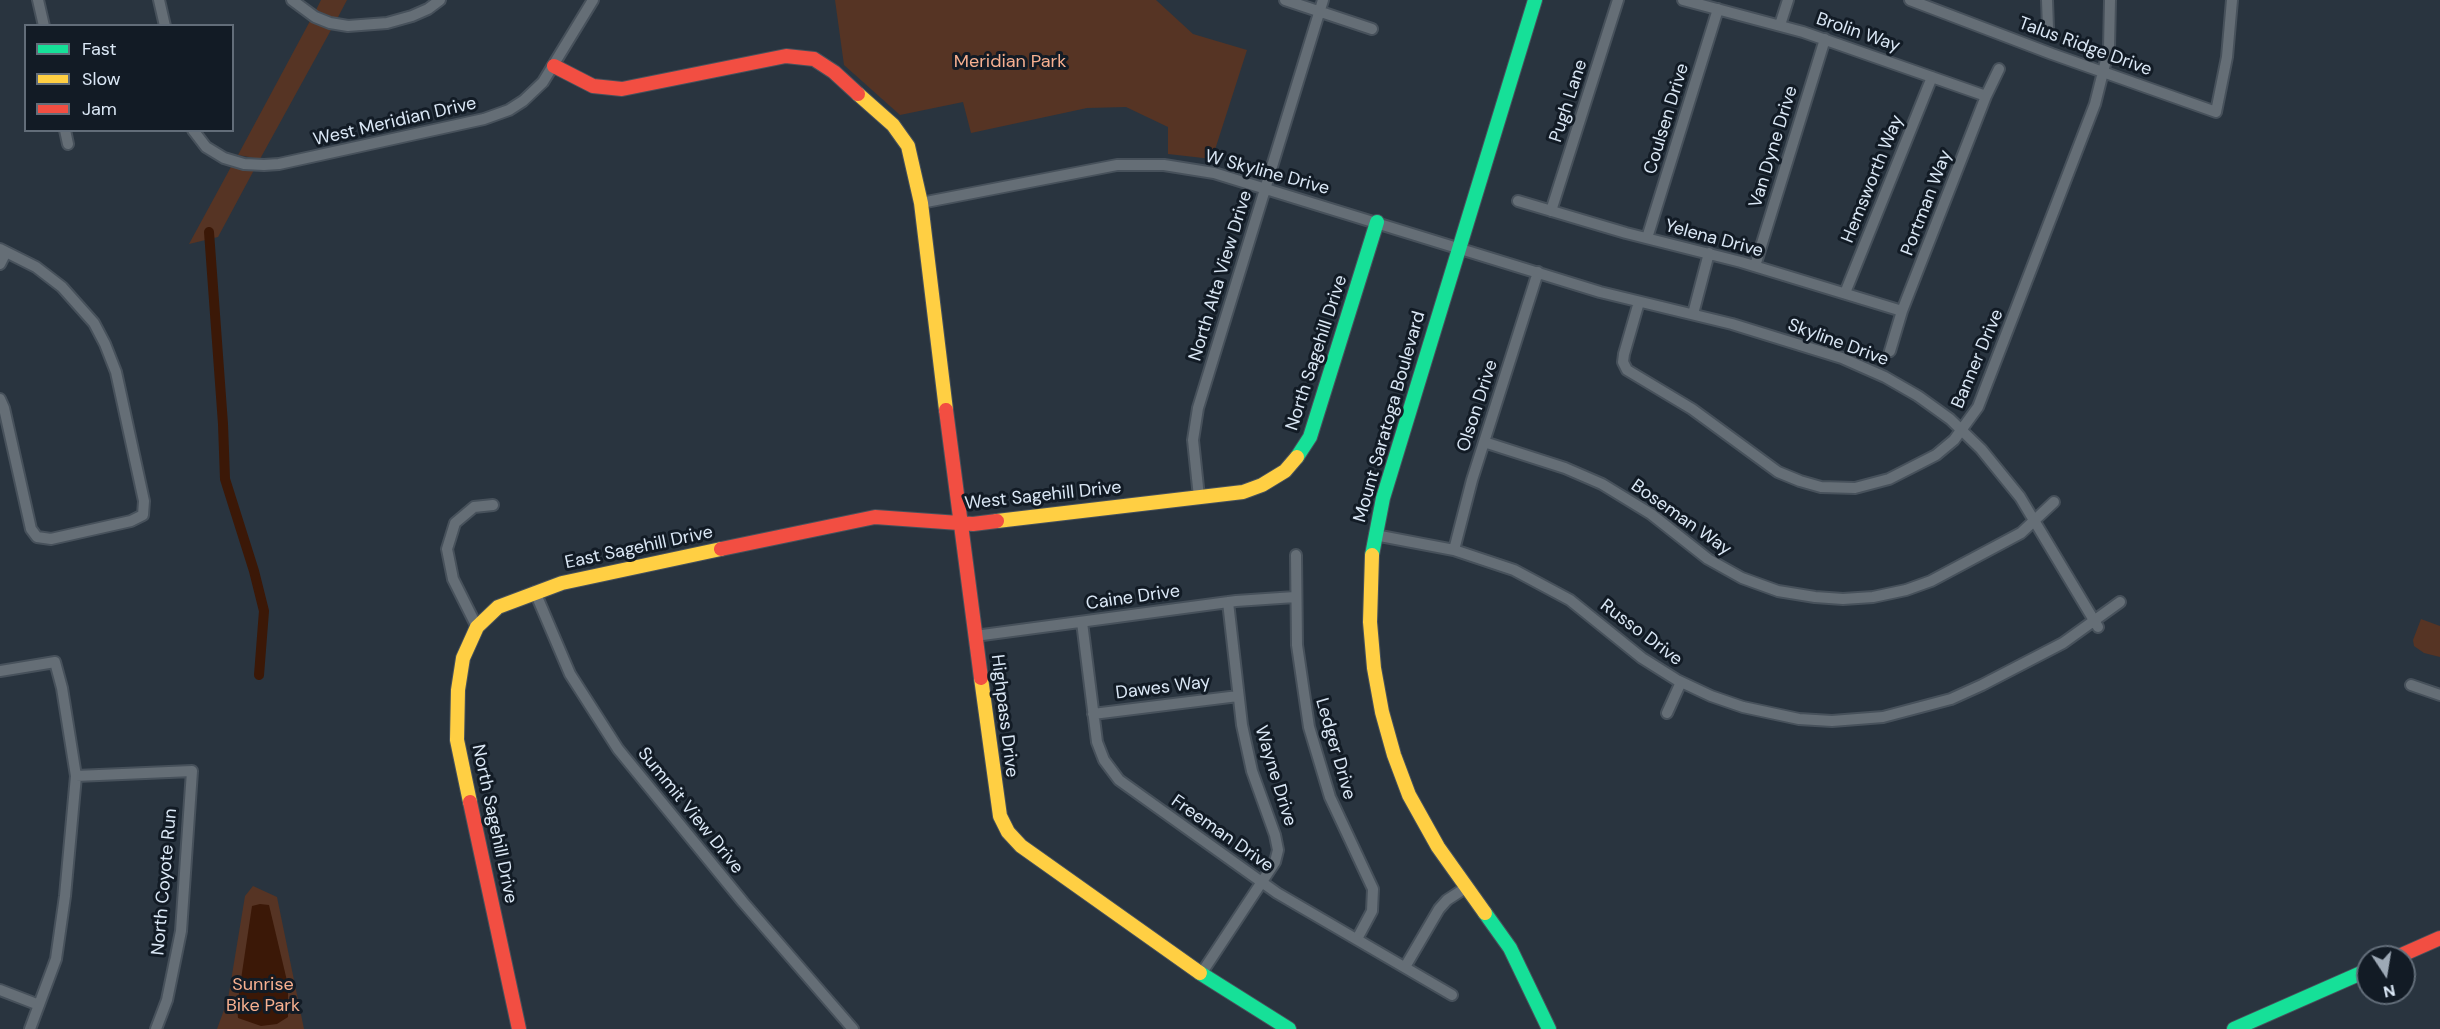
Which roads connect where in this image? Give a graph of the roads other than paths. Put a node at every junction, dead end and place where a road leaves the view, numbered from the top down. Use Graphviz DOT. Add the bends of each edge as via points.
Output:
graph roads {
  1 [pos="38,0"];
  2 [pos="159,0"];
  3 [pos="292,0"];
  4 [pos="440,0"];
  5 [pos="593,0"];
  6 [pos="1285,0"];
  7 [pos="1323,0"];
  8 [pos="1535,0"];
  9 [pos="1618,0"];
  10 [pos="1683,0"];
  11 [pos="1788,0"];
  12 [pos="1910,0"];
  13 [pos="2047,0"];
  14 [pos="2110,0"];
  15 [pos="2232,0"];
  16 [pos="1718,9"];
  17 [pos="1320,12"];
  18 [pos="44,24"];
  19 [pos="165,24"];
  20 [pos="1780,25"];
  21 [pos="2048,28"];
  22 [pos="1372,29"];
  23 [pos="1825,39"];
  24 [pos="554,66"];
  25 [pos="1999,69"];
  26 [pos="2105,71"];
  27 [pos="1932,77"];
  28 [pos="1986,96"];
  29 [pos="65,132"];
  30 [pos="195,132"];
  31 [pos="68,144"];
  32 [pos="1266,188"];
  33 [pos="1518,201"];
  34 [pos="921,203"];
  35 [pos="1551,211"];
  36 [pos="1377,222"];
  37 [pos="1647,238"];
  38 [pos="1459,248"];
  39 [pos="3,250"];
  40 [pos="1709,253"];
  41 [pos="0,264"];
  42 [pos="1755,266"];
  43 [pos="1538,272"];
  44 [pos="1845,293"];
  45 [pos="1639,302"];
  46 [pos="1902,311"];
  47 [pos="1693,314"];
  48 [pos="1890,351"];
  49 [pos="0,399"];
  50 [pos="1962,430"];
  51 [pos="1484,442"];
  52 [pos="1200,497"];
  53 [pos="2054,502"];
  54 [pos="493,505"];
  55 [pos="2035,522"];
  56 [pos="961,524"];
  57 [pos="819,528"];
  58 [pos="1375,536"];
  59 [pos="1454,550"];
  60 [pos="1296,555"];
  61 [pos="535,592"];
  62 [pos="1295,597"];
  63 [pos="1228,602"];
  64 [pos="2120,602"];
  65 [pos="1082,622"];
  66 [pos="2096,625"];
  67 [pos="477,627"];
  68 [pos="975,636"];
  69 [pos="0,671"];
  70 [pos="1681,682"];
  71 [pos="2411,685"];
  72 [pos="2440,695"];
  73 [pos="1238,696"];
  74 [pos="1667,713"];
  75 [pos="1093,714"];
  76 [pos="76,776"];
  77 [pos="1262,883"];
  78 [pos="1467,887"];
  79 [pos="2440,938"];
  80 [pos="1357,939"];
  81 [pos="2416,949"];
  82 [pos="1405,967"];
  83 [pos="1201,974"];
  84 [pos="2356,975"];
  85 [pos="0,990"];
  86 [pos="1452,995"];
  87 [pos="39,1005"];
  88 [pos="30,1029"];
  89 [pos="156,1029"];
  90 [pos="519,1029"];
  91 [pos="853,1029"];
  92 [pos="1289,1029"];
  93 [pos="1550,1029"];
  94 [pos="2234,1029"];
  1 -- 18 [label="street"];
  2 -- 19 [label="street"];
  3 -- 4 [label="street" via="315,17 348,26 412,16"];
  5 -- 24 [label="street, West Meridian Drive"];
  6 -- 17 [label="street"];
  7 -- 17 [label="street, North Alta View Drive"];
  8 -- 38 [label="main road, Mount Saratoga Boulevard"];
  9 -- 35 [label="street, Pugh Lane"];
  10 -- 16 [label="street, Brolin Way"];
  11 -- 20 [label="street"];
  12 -- 26 [label="street, Talus Ridge Drive"];
  13 -- 21 [label="street"];
  14 -- 26 [label="street, Banner Drive"];
  15 -- 26 [label="street, Talus Ridge Drive" via="2228,57 2216,111"];
  16 -- 20 [label="street, Brolin Way"];
  16 -- 37 [label="street, Coulsen Drive"];
  17 -- 22 [label="street"];
  17 -- 32 [label="street, North Alta View Drive"];
  20 -- 23 [label="street, Brolin Way"];
  23 -- 27 [label="street, Brolin Way"];
  23 -- 42 [label="street, Van Dyne Drive"];
  24 -- 30 [label="street, West Meridian Drive" via="523,101 484,119 279,164 244,164 224,158 207,147"];
  24 -- 34 [label="main road, Highpass Drive" via="583,82 622,89 786,56 814,60 834,72 893,125 908,146"];
  25 -- 28 [label="street, Portman Way"];
  26 -- 50 [label="street, Banner Drive" via="2096,104 1981,399"];
  27 -- 28 [label="street, Brolin Way"];
  27 -- 44 [label="street, Hemsworth Way"];
  28 -- 46 [label="street, Portman Way"];
  29 -- 31 [label="street"];
  32 -- 34 [label="street, W Skyline Drive" via="1214,173 1164,165 1117,165"];
  32 -- 36 [label="street, W Skyline Drive"];
  32 -- 52 [label="street, North Alta View Drive" via="1198,408 1193,440"];
  33 -- 35 [label="street, Yelena Drive"];
  34 -- 56 [label="main road, Highpass Drive"];
  35 -- 37 [label="street, Yelena Drive"];
  36 -- 38 [label="street, W Skyline Drive"];
  36 -- 52 [label="main road, North Sagehill Drive" via="1303,450 1285,471 1262,485 1243,492"];
  37 -- 40 [label="street, Yelena Drive"];
  38 -- 43 [label="street, Skyline Drive"];
  38 -- 58 [label="main road, Mount Saratoga Boulevard"];
  39 -- 41 [label="street"];
  39 -- 49 [label="street" via="36,267 62,287 94,323 116,372 144,501 143,514 131,521 51,539 37,537 31,529"];
  40 -- 42 [label="street, Yelena Drive"];
  40 -- 47 [label="street"];
  42 -- 44 [label="street, Yelena Drive"];
  43 -- 45 [label="street, Skyline Drive"];
  43 -- 51 [label="street, Olson Drive"];
  44 -- 46 [label="street, Yelena Drive"];
  45 -- 47 [label="street, Skyline Drive"];
  45 -- 50 [label="street, Banner Drive" via="1624,354 1627,370 1692,409 1768,465 1800,481 1843,488 1878,483 1936,454"];
  46 -- 48 [label="street, Portman Way"];
  47 -- 50 [label="street, Skyline Drive" via="1867,368 1918,396"];
  50 -- 55 [label="street, Skyline Drive" via="1997,466"];
  51 -- 55 [label="street, Boseman Way" via="1564,468 1621,494 1708,559 1742,578 1778,591 1815,597 1856,599 1918,585 2013,538"];
  51 -- 59 [label="street, Olson Drive"];
  52 -- 56 [label="main road, West Sagehill Drive"];
  53 -- 55 [label="street, Boseman Way"];
  54 -- 67 [label="street" via="474,507 455,523 447,549 453,579"];
  55 -- 66 [label="street, Skyline Drive"];
  56 -- 57 [label="main road, West Sagehill Drive" via="875,517"];
  56 -- 68 [label="main road, Highpass Drive"];
  57 -- 61 [label="main road, East Sagehill Drive"];
  58 -- 59 [label="street, Russo Drive"];
  58 -- 78 [label="main road, Mount Saratoga Boulevard" via="1370,622 1384,723 1419,814"];
  59 -- 70 [label="street, Russo Drive" via="1514,570 1552,589 1642,658"];
  60 -- 62 [label="street, Ledger Drive"];
  61 -- 67 [label="main road, East Sagehill Drive" via="498,607"];
  61 -- 91 [label="street, Summit View Drive" via="570,674 618,749"];
  62 -- 63 [label="street, Caine Drive"];
  62 -- 80 [label="street, Ledger Drive" via="1299,666 1313,745 1337,816 1373,889 1372,911"];
  63 -- 65 [label="street, Caine Drive"];
  63 -- 73 [label="street, Wayne Drive"];
  64 -- 66 [label="street, Russo Drive"];
  65 -- 68 [label="street, Caine Drive"];
  65 -- 75 [label="street, Freeman Drive"];
  66 -- 70 [label="street, Russo Drive" via="1975,689 1883,717 1832,721 1783,717 1727,702"];
  67 -- 90 [label="main road, North Sagehill Drive" via="463,658 457,740"];
  68 -- 83 [label="main road, Highpass Drive" via="997,807 1008,832 1021,846"];
  69 -- 76 [label="street" via="55,662"];
  70 -- 74 [label="street"];
  71 -- 72 [label="street"];
  73 -- 75 [label="street, Dawes Way"];
  73 -- 77 [label="street, Wayne Drive" via="1252,771 1278,845 1275,862"];
  75 -- 77 [label="street, Freeman Drive" via="1100,751 1119,780"];
  76 -- 87 [label="street" via="56,959"];
  76 -- 89 [label="street, North Coyote Run" via="192,771 181,931 167,1000"];
  77 -- 80 [label="street, Freeman Drive"];
  77 -- 83 [label="street, Wayne Drive"];
  78 -- 82 [label="street" via="1439,909"];
  78 -- 93 [label="main road, Mount Saratoga Boulevard" via="1510,948"];
  79 -- 81 [label="main road"];
  80 -- 82 [label="street, Freeman Drive"];
  82 -- 86 [label="street, Freeman Drive"];
  83 -- 92 [label="main road, Highpass Drive"];
  84 -- 94 [label="main road"];
  85 -- 87 [label="street"];
  87 -- 88 [label="street"];
}
